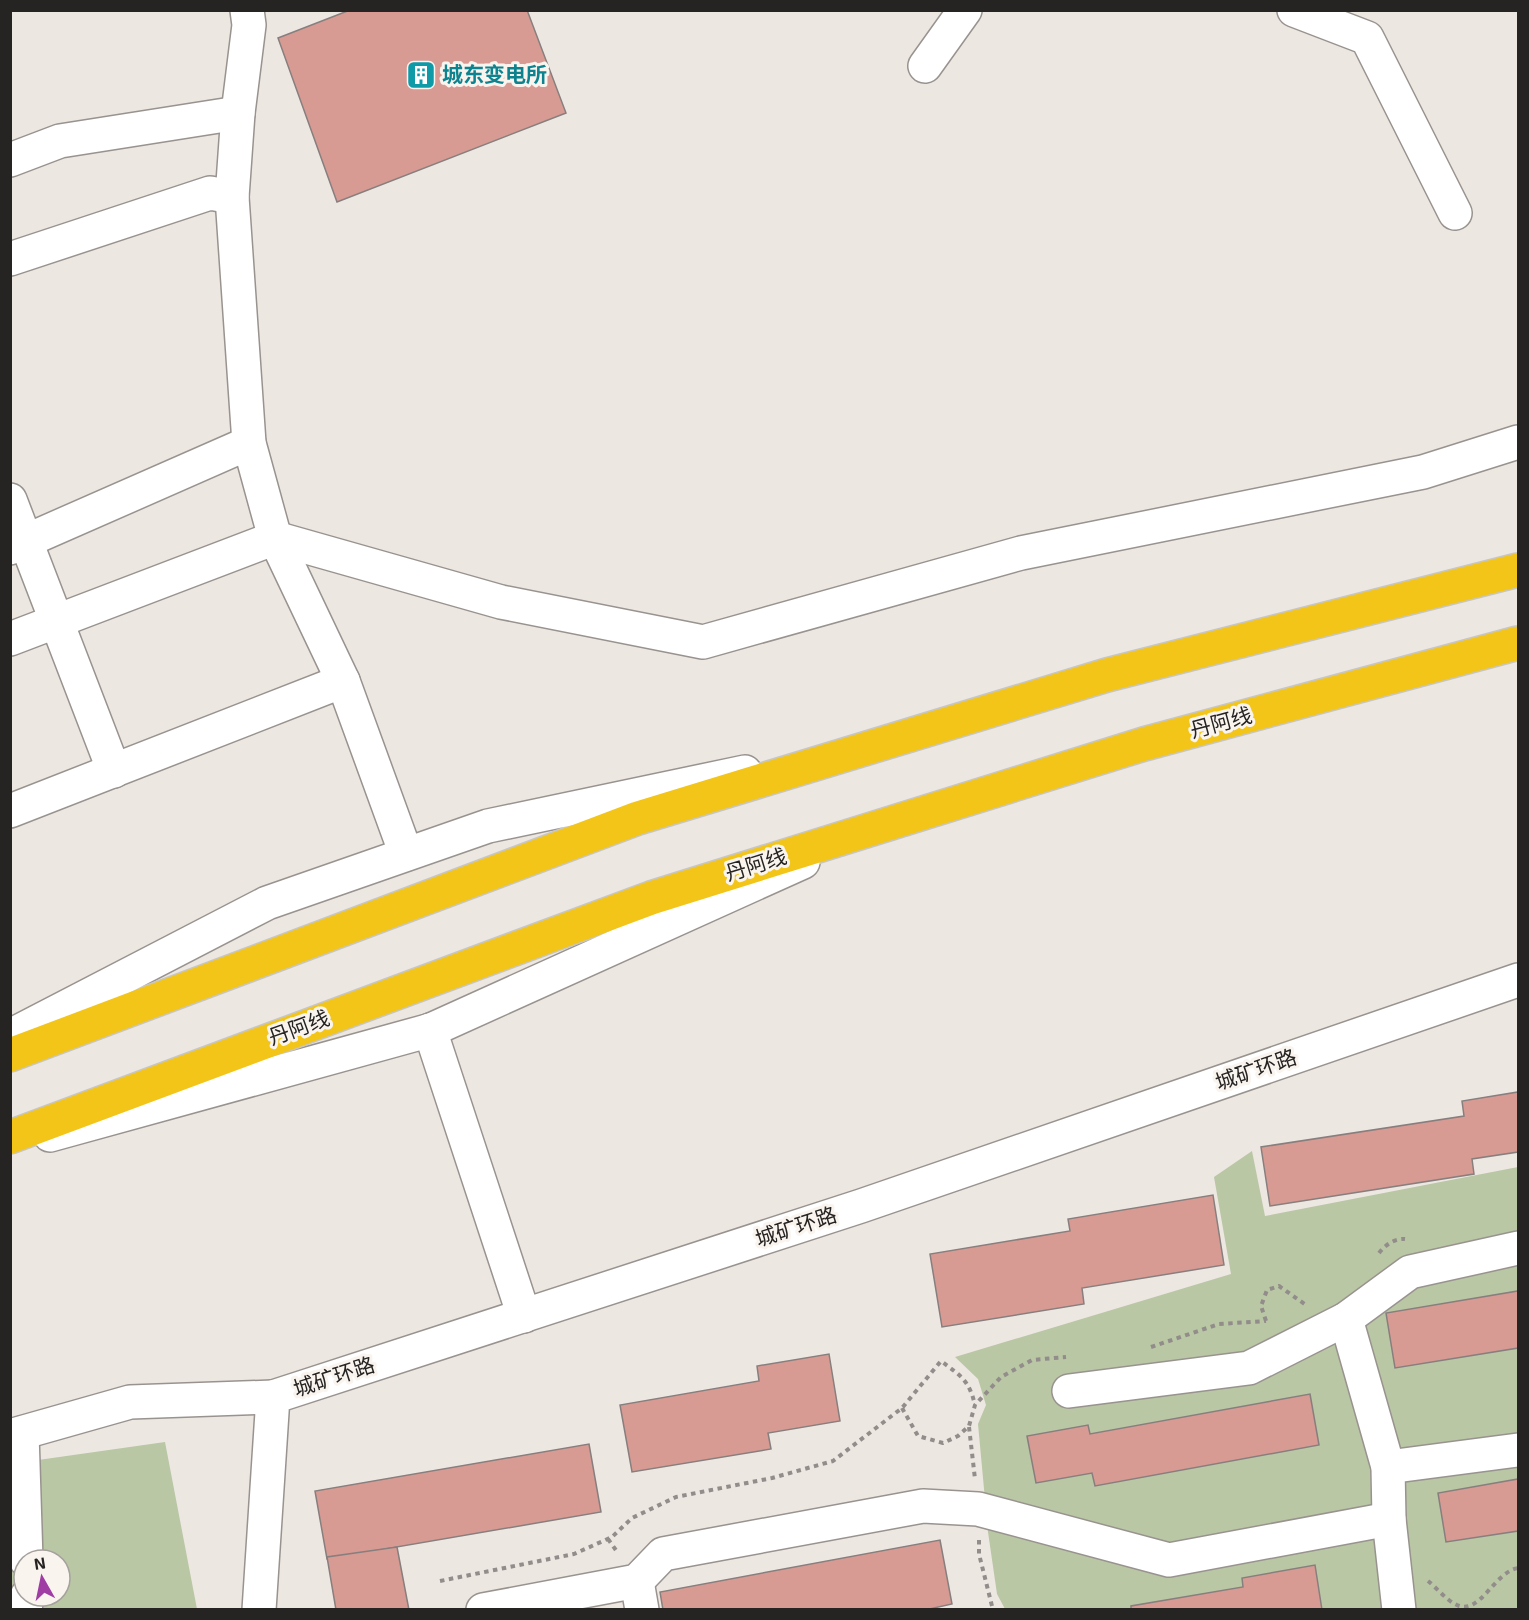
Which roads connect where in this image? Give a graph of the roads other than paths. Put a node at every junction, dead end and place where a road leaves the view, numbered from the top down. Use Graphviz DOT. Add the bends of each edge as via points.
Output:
graph roads {
  1 [pos="247,10"];
  2 [pos="965,10"];
  3 [pos="1294,10"];
  4 [pos="925,66"];
  5 [pos="238,113"];
  6 [pos="10,160"];
  7 [pos="231,197"];
  8 [pos="1455,213"];
  9 [pos="10,259"];
  10 [pos="1518,442"];
  11 [pos="249,443"];
  12 [pos="10,500"];
  13 [pos="275,538"];
  14 [pos="18,545"];
  15 [pos="1518,570"];
  16 [pos="57,621"];
  17 [pos="10,639"];
  18 [pos="1518,643"];
  19 [pos="343,681"];
  20 [pos="879,744"];
  21 [pos="114,771"];
  22 [pos="10,811"];
  23 [pos="888,824"];
  24 [pos="406,854"];
  25 [pos="1518,980"];
  26 [pos="430,1030"];
  27 [pos="10,1036"];
  28 [pos="10,1055"];
  29 [pos="10,1137"];
  30 [pos="10,1146"];
  31 [pos="1518,1248"];
  32 [pos="524,1316"];
  33 [pos="1346,1318"];
  34 [pos="1069,1391"];
  35 [pos="273,1397"];
  36 [pos="16,1435"];
  37 [pos="1518,1450"];
  38 [pos="1388,1467"];
  39 [pos="1389,1519"];
  40 [pos="25,1548"];
  41 [pos="639,1595"];
  42 [pos="259,1610"];
  43 [pos="483,1610"];
  44 [pos="1399,1610"];
  1 -- 5 [label="street" via="249,25"];
  2 -- 4 [label="street"];
  3 -- 8 [label="street" via="1367,38"];
  5 -- 6 [label="street" via="60,141"];
  5 -- 7 [label="street"];
  7 -- 9 [label="street" via="210,193"];
  7 -- 11 [label="street"];
  10 -- 13 [label="street" via="1423,472 1021,554 703,642 501,602"];
  11 -- 13 [label="street"];
  11 -- 14 [label="street"];
  12 -- 14 [label="street"];
  13 -- 16 [label="street"];
  13 -- 19 [label="street"];
  14 -- 16 [label="street"];
  15 -- 20 [label="highway" via="1107,675"];
  16 -- 17 [label="street"];
  16 -- 21 [label="street"];
  18 -- 23 [label="highway, 丹阿线" via="1144,744"];
  19 -- 21 [label="street"];
  19 -- 24 [label="street"];
  20 -- 24 [label="street" via="488,826"];
  20 -- 28 [label="highway" via="638,818"];
  21 -- 22 [label="street"];
  23 -- 26 [label="street"];
  23 -- 29 [label="highway, 丹阿线" via="651,897"];
  24 -- 27 [label="street" via="267,903"];
  25 -- 32 [label="street, 城矿环路" via="861,1206"];
  26 -- 30 [label="street"];
  26 -- 32 [label="street"];
  31 -- 33 [label="street" via="1410,1272"];
  32 -- 35 [label="street, 城矿环路"];
  33 -- 34 [label="street" via="1249,1368"];
  33 -- 38 [label="street"];
  35 -- 36 [label="street" via="130,1402"];
  35 -- 42 [label="street, 城矿环路"];
  36 -- 40 [label="street"];
  37 -- 38 [label="street"];
  38 -- 39 [label="street"];
  39 -- 41 [label="street" via="1169,1560 978,1509 923,1506 663,1554"];
  39 -- 44 [label="street"];
  41 -- 43 [label="street"];
}
